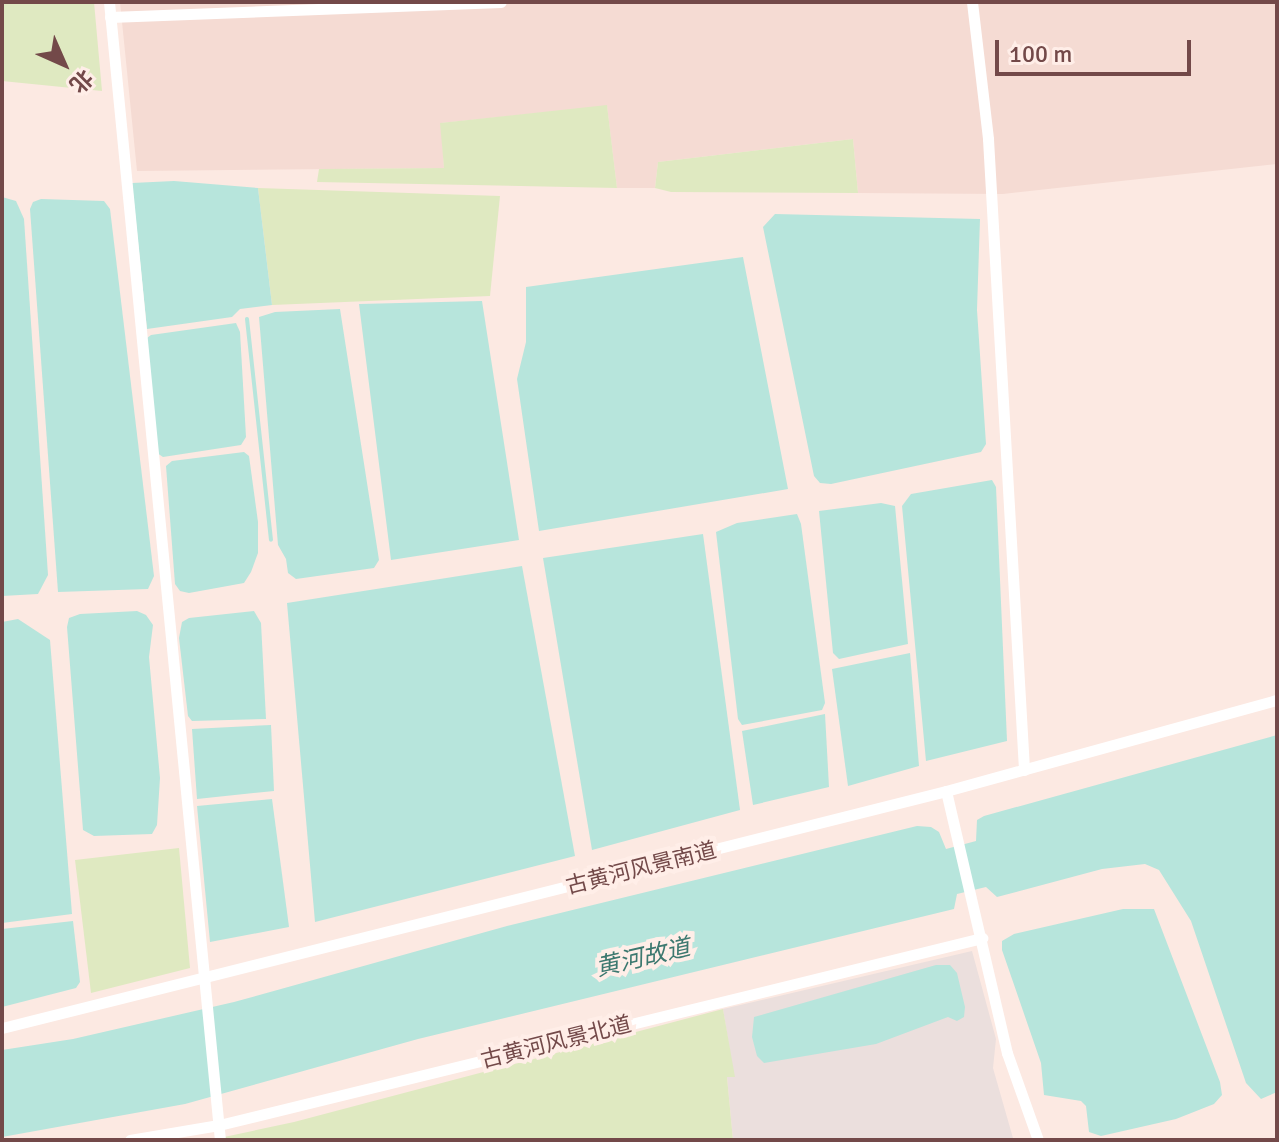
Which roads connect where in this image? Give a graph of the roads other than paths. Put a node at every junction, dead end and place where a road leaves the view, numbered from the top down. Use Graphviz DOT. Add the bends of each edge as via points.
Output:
graph roads {
  1 [pos="109,2"];
  2 [pos="501,2"];
  3 [pos="972,2"];
  4 [pos="110,17"];
  5 [pos="1277,700"];
  6 [pos="1024,770"];
  7 [pos="946,791"];
  8 [pos="982,938"];
  9 [pos="206,974"];
  10 [pos="2,1028"];
  11 [pos="219,1125"];
  12 [pos="130,1140"];
  13 [pos="220,1140"];
  14 [pos="1038,1140"];
  1 -- 4 [label="street"];
  2 -- 4 [label="street"];
  3 -- 6 [label="street" via="988,139"];
  4 -- 9 [label="street"];
  5 -- 6 [label="street, 古黄河风景南道"];
  6 -- 7 [label="street, 古黄河风景南道"];
  7 -- 8 [label="street"];
  7 -- 9 [label="street, 古黄河风景南道"];
  8 -- 11 [label="street, 古黄河风景北道"];
  8 -- 14 [label="street" via="1007,1053"];
  9 -- 10 [label="street, 古黄河风景南道"];
  9 -- 11 [label="street"];
  11 -- 12 [label="street, 古黄河风景北道"];
  11 -- 13 [label="street"];
}
